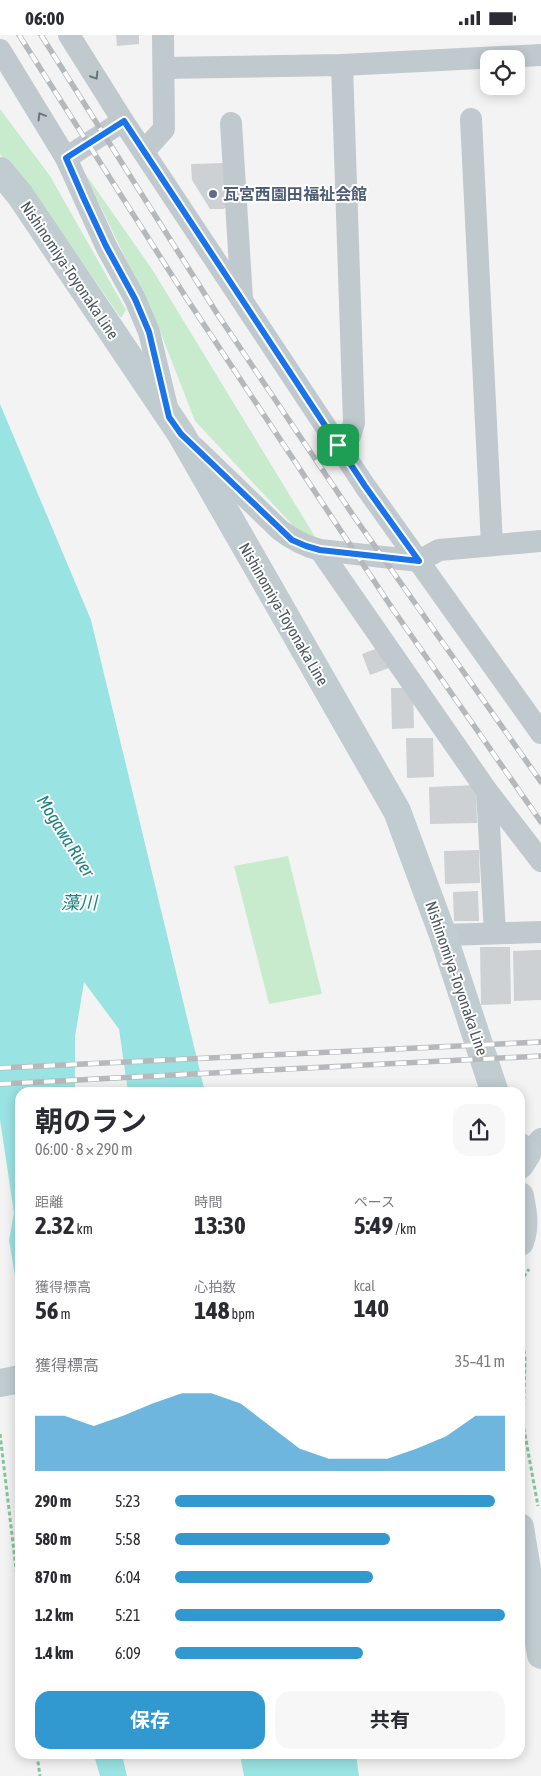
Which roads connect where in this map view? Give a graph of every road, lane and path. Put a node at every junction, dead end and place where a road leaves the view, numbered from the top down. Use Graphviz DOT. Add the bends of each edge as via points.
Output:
graph roads {
  1 [pos="69,35"];
  2 [pos="163,35"];
  3 [pos="0,50"];
  4 [pos="541,55"];
  5 [pos="342,65"];
  6 [pos="164,68"];
  7 [pos="471,119"];
  8 [pos="124,121"];
  9 [pos="231,123"];
  10 [pos="144,151"];
  11 [pos="66,158"];
  12 [pos="0,171"];
  13 [pos="242,299"];
  14 [pos="175,426"];
  15 [pos="338,445"];
  16 [pos="541,541"];
  17 [pos="492,545"];
  18 [pos="320,550"];
  19 [pos="419,561"];
  20 [pos="541,733"];
  21 [pos="487,791"];
  22 [pos="541,861"];
  23 [pos="541,932"];
  24 [pos="495,933"];
  25 [pos="443,935"];
  26 [pos="493,1087"];
  27 [pos="15,1380"];
  28 [pos="0,1383"];
  29 [pos="0,1434"];
  30 [pos="525,1455"];
  31 [pos="2,1459"];
  32 [pos="529,1517"];
  33 [pos="15,1562"];
  34 [pos="541,1655"];
  35 [pos="38,1759"];
  36 [pos="40,1776"];
  1 -- 8 [label="street, one-way"];
  2 -- 6 [label="street"];
  11 -- 3 [label="street, one-way"];
  4 -- 5 [label="street"];
  5 -- 6 [label="street"];
  5 -- 15 [label="street" via="354,423 350,436"];
  6 -- 10 [label="street" via="164,129"];
  7 -- 17 [label="street"];
  8 -- 10 [label="street"];
  8 -- 11 [label="street"];
  9 -- 13 [label="street"];
  10 -- 13 [label="street"];
  11 -- 14 [label="street" via="149,332"];
  12 -- 14 [label="main road, Nishinomiya-Toyonaka Line" via="20,195"];
  13 -- 15 [label="street"];
  14 -- 18 [label="street" via="280,530 292,540"];
  14 -- 25 [label="main road, Nishinomiya-Toyonaka Line" via="397,811"];
  15 -- 19 [label="street"];
  16 -- 17 [label="street"];
  17 -- 19 [label="street" via="439,550"];
  18 -- 19 [label="street"];
  18 -- 21 [label="street"];
  19 -- 20 [label="street"];
  21 -- 22 [label="street"];
  21 -- 24 [label="street"];
  23 -- 24 [label="street"];
  24 -- 25 [label="street"];
  25 -- 26 [label="main road, Nishinomiya-Toyonaka Line"];
  27 -- 28 [label="main road"];
  29 -- 31 [label="path"];
  30 -- 32 [label="path"];
  31 -- 33 [label="path"];
  32 -- 34 [label="main road"];
  35 -- 36 [label="path"];
}
